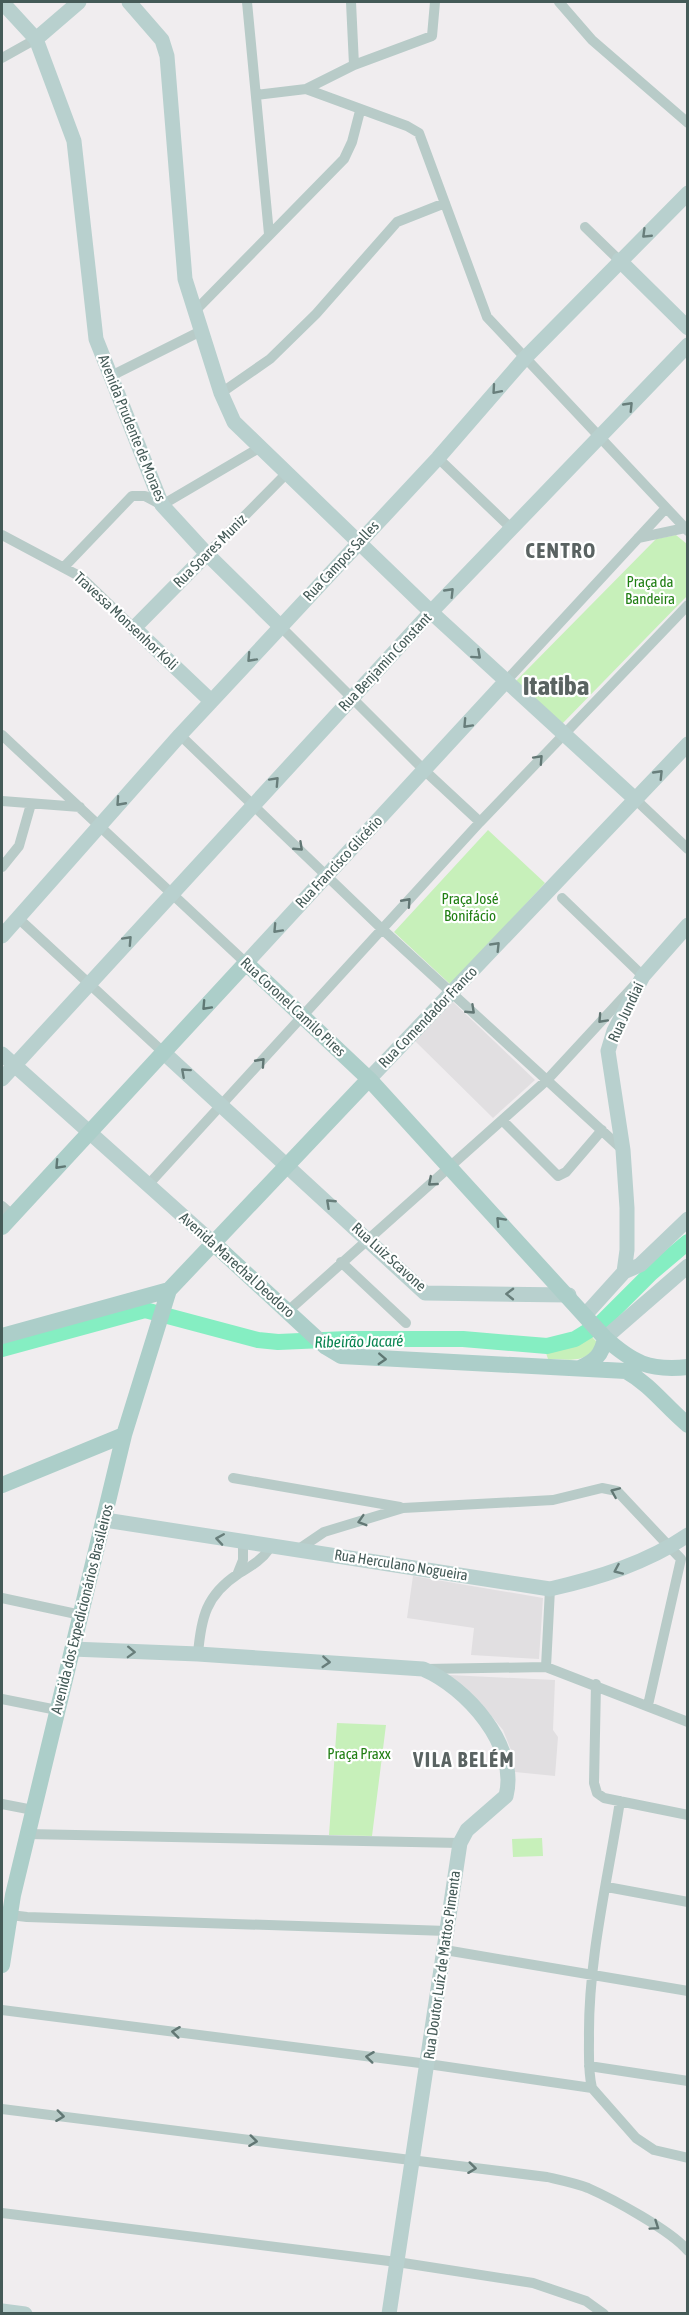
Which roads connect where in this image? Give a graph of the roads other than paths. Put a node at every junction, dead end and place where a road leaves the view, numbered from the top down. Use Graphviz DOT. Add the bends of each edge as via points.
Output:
graph roads {
  1 [pos="2,2"];
  2 [pos="79,2"];
  3 [pos="129,2"];
  4 [pos="247,2"];
  5 [pos="351,2"];
  6 [pos="435,2"];
  7 [pos="559,2"];
  8 [pos="36,39"];
  9 [pos="2,58"];
  10 [pos="354,65"];
  11 [pos="306,89"];
  12 [pos="256,95"];
  13 [pos="360,111"];
  14 [pos="687,123"];
  15 [pos="687,193"];
  16 [pos="444,203"];
  17 [pos="585,227"];
  18 [pos="269,234"];
  19 [pos="619,260"];
  20 [pos="195,311"];
  21 [pos="687,328"];
  22 [pos="201,331"];
  23 [pos="687,345"];
  24 [pos="524,359"];
  25 [pos="109,377"];
  26 [pos="221,393"];
  27 [pos="599,437"];
  28 [pos="259,448"];
  29 [pos="438,458"];
  30 [pos="286,474"];
  31 [pos="162,504"];
  32 [pos="665,509"];
  33 [pos="512,529"];
  34 [pos="686,530"];
  35 [pos="2,535"];
  36 [pos="638,538"];
  37 [pos="358,543"];
  38 [pos="207,554"];
  39 [pos="64,567"];
  40 [pos="687,606"];
  41 [pos="431,612"];
  42 [pos="280,626"];
  43 [pos="134,628"];
  44 [pos="506,681"];
  45 [pos="351,699"];
  46 [pos="211,701"];
  47 [pos="563,733"];
  48 [pos="2,735"];
  49 [pos="180,735"];
  50 [pos="687,744"];
  51 [pos="424,771"];
  52 [pos="635,799"];
  53 [pos="2,801"];
  54 [pos="31,804"];
  55 [pos="253,804"];
  56 [pos="80,807"];
  57 [pos="480,822"];
  58 [pos="99,826"];
  59 [pos="687,849"];
  60 [pos="2,867"];
  61 [pos="328,874"];
  62 [pos="171,893"];
  63 [pos="562,898"];
  64 [pos="18,918"];
  65 [pos="687,925"];
  66 [pos="382,928"];
  67 [pos="2,936"];
  68 [pos="246,963"];
  69 [pos="643,976"];
  70 [pos="89,983"];
  71 [pos="451,992"];
  72 [pos="302,1016"];
  73 [pos="163,1052"];
  74 [pos="2,1054"];
  75 [pos="14,1065"];
  76 [pos="2,1079"];
  77 [pos="369,1079"];
  78 [pos="547,1080"];
  79 [pos="222,1105"];
  80 [pos="502,1120"];
  81 [pos="602,1130"];
  82 [pos="89,1133"];
  83 [pos="623,1150"];
  84 [pos="287,1164"];
  85 [pos="449,1167"];
  86 [pos="148,1185"];
  87 [pos="5,1216"];
  88 [pos="687,1219"];
  89 [pos="367,1238"];
  90 [pos="212,1242"];
  91 [pos="342,1262"];
  92 [pos="687,1266"];
  93 [pos="624,1272"];
  94 [pos="169,1290"];
  95 [pos="568,1295"];
  96 [pos="288,1311"];
  97 [pos="588,1316"];
  98 [pos="406,1323"];
  99 [pos="2,1336"];
  100 [pos="604,1336"];
  101 [pos="687,1367"];
  102 [pos="580,1368"];
  103 [pos="668,1369"];
  104 [pos="652,1390"];
  105 [pos="687,1425"];
  106 [pos="124,1435"];
  107 [pos="233,1478"];
  108 [pos="2,1485"];
  109 [pos="403,1508"];
  110 [pos="105,1520"];
  111 [pos="687,1535"];
  112 [pos="243,1543"];
  113 [pos="671,1546"];
  114 [pos="270,1548"];
  115 [pos="299,1549"];
  116 [pos="237,1575"];
  117 [pos="550,1589"];
  118 [pos="2,1598"];
  119 [pos="81,1615"];
  120 [pos="72,1649"];
  121 [pos="198,1654"];
  122 [pos="546,1667"];
  123 [pos="423,1669"];
  124 [pos="596,1684"];
  125 [pos="2,1699"];
  126 [pos="648,1705"];
  127 [pos="57,1710"];
  128 [pos="687,1722"];
  129 [pos="620,1801"];
  130 [pos="2,1803"];
  131 [pos="33,1810"];
  132 [pos="687,1815"];
  133 [pos="27,1834"];
  134 [pos="460,1843"];
  135 [pos="607,1887"];
  136 [pos="687,1902"];
  137 [pos="4,1916"];
  138 [pos="447,1931"];
  139 [pos="445,1950"];
  140 [pos="2,1965"];
  141 [pos="592,1972"];
  142 [pos="687,1991"];
  143 [pos="2,2010"];
  144 [pos="428,2064"];
  145 [pos="589,2066"];
  146 [pos="687,2081"];
  147 [pos="592,2088"];
  148 [pos="2,2109"];
  149 [pos="687,2158"];
  150 [pos="414,2161"];
  151 [pos="2,2213"];
  152 [pos="686,2245"];
  153 [pos="397,2262"];
  154 [pos="2,2311"];
  155 [pos="25,2313"];
  156 [pos="389,2313"];
  157 [pos="604,2313"];
  1 -- 8 [label="main road, Avenida Prudente de Moraes"];
  2 -- 8 [label="main road"];
  3 -- 20 [label="main road" via="162,40 167,56 185,279"];
  4 -- 12 [label="street"];
  5 -- 10 [label="street"];
  6 -- 10 [label="street" via="432,36"];
  7 -- 14 [label="street" via="592,40"];
  8 -- 9 [label="street"];
  8 -- 25 [label="main road, Avenida Prudente de Moraes" via="74,141 96,339"];
  10 -- 11 [label="street"];
  11 -- 12 [label="street"];
  11 -- 13 [label="street"];
  12 -- 18 [label="street"];
  13 -- 16 [label="street" via="419,133"];
  13 -- 18 [label="street" via="344,159"];
  15 -- 19 [label="main road, Rua Campos Salles, one-way"];
  16 -- 24 [label="street" via="487,317"];
  16 -- 26 [label="street" via="397,222 316,314 270,359"];
  17 -- 19 [label="street"];
  18 -- 20 [label="street"];
  19 -- 21 [label="main road"];
  19 -- 24 [label="main road, Rua Campos Salles"];
  20 -- 22 [label="main road"];
  22 -- 25 [label="street"];
  22 -- 26 [label="main road"];
  27 -- 23 [label="main road, Rua Benjamin Constant, one-way"];
  24 -- 27 [label="street"];
  24 -- 29 [label="main road, Rua Campos Salles, one-way"];
  25 -- 31 [label="main road, Avenida Prudente de Moraes"];
  26 -- 28 [label="main road" via="234,422"];
  27 -- 32 [label="street"];
  27 -- 33 [label="main road, Rua Benjamin Constant"];
  28 -- 30 [label="main road"];
  28 -- 31 [label="street"];
  29 -- 33 [label="street"];
  29 -- 37 [label="main road, Rua Campos Salles"];
  30 -- 37 [label="main road"];
  30 -- 38 [label="street, Rua Soares Muniz"];
  31 -- 38 [label="main road, Avenida Prudente de Moraes"];
  31 -- 39 [label="street" via="132,495"];
  32 -- 34 [label="street"];
  32 -- 36 [label="street, Rua Francisco Glicério"];
  41 -- 33 [label="main road, Rua Benjamin Constant, one-way"];
  34 -- 36 [label="street"];
  35 -- 39 [label="street, Travessa Monsenhor Koli"];
  36 -- 44 [label="street, Rua Francisco Glicério"];
  37 -- 41 [label="main road"];
  37 -- 42 [label="main road, Rua Campos Salles"];
  38 -- 42 [label="main road, Avenida Prudente de Moraes"];
  38 -- 43 [label="main road, Rua Soares Muniz"];
  39 -- 43 [label="street, Travessa Monsenhor Koli" via="81,577"];
  40 -- 47 [label="street"];
  41 -- 44 [label="main road, one-way"];
  41 -- 45 [label="main road, Rua Benjamin Constant"];
  42 -- 45 [label="street, Avenida Prudente de Moraes"];
  42 -- 46 [label="main road, Rua Campos Salles, one-way"];
  43 -- 46 [label="main road, Travessa Monsenhor Koli"];
  44 -- 47 [label="main road"];
  44 -- 51 [label="main road, Rua Francisco Glicério, one-way"];
  45 -- 51 [label="street, Avenida Prudente de Moraes"];
  55 -- 45 [label="main road, Rua Benjamin Constant, one-way"];
  46 -- 49 [label="main road, Rua Campos Salles"];
  47 -- 52 [label="main road"];
  57 -- 47 [label="street, one-way"];
  48 -- 56 [label="street, Rua Coronel Camilo Pires"];
  49 -- 55 [label="street"];
  49 -- 58 [label="main road, Rua Campos Salles, one-way"];
  52 -- 50 [label="main road, Rua Comendador Franco, one-way"];
  51 -- 57 [label="street, Avenida Prudente de Moraes"];
  51 -- 61 [label="main road, Rua Francisco Glicério"];
  52 -- 59 [label="street"];
  71 -- 52 [label="main road, Rua Comendador Franco, one-way"];
  53 -- 54 [label="street"];
  54 -- 56 [label="street"];
  54 -- 60 [label="street" via="19,846"];
  55 -- 61 [label="street, one-way"];
  55 -- 62 [label="main road, Rua Benjamin Constant"];
  56 -- 58 [label="street, Rua Coronel Camilo Pires"];
  66 -- 57 [label="street, one-way"];
  58 -- 62 [label="street, Rua Coronel Camilo Pires"];
  58 -- 64 [label="main road, Rua Campos Salles"];
  61 -- 66 [label="street"];
  61 -- 68 [label="main road, Rua Francisco Glicério, one-way"];
  62 -- 68 [label="street, Rua Coronel Camilo Pires"];
  70 -- 62 [label="main road, Rua Benjamin Constant, one-way"];
  63 -- 69 [label="street"];
  64 -- 67 [label="main road, Rua Campos Salles"];
  64 -- 70 [label="street"];
  65 -- 69 [label="main road, Rua Jundiaí"];
  66 -- 71 [label="street"];
  66 -- 72 [label="street"];
  68 -- 72 [label="main road, Rua Coronel Camilo Pires"];
  68 -- 73 [label="main road, Rua Francisco Glicério, one-way"];
  69 -- 78 [label="street, one-way"];
  69 -- 83 [label="main road, Rua Jundiaí" via="614,1031 608,1051"];
  70 -- 73 [label="street"];
  70 -- 75 [label="main road, Rua Benjamin Constant"];
  71 -- 77 [label="main road, Rua Comendador Franco"];
  71 -- 78 [label="street, one-way"];
  72 -- 77 [label="main road, Rua Coronel Camilo Pires"];
  79 -- 72 [label="street, one-way"];
  79 -- 73 [label="main road, Rua Luiz Scavone, one-way"];
  73 -- 82 [label="main road, Rua Francisco Glicério"];
  74 -- 75 [label="main road, Avenida Marechal Deodoro"];
  75 -- 76 [label="main road, Rua Benjamin Constant"];
  75 -- 82 [label="main road, Avenida Marechal Deodoro"];
  77 -- 84 [label="main road, Rua Comendador Franco"];
  77 -- 85 [label="main road, Rua Coronel Camilo Pires"];
  78 -- 80 [label="street"];
  78 -- 81 [label="street"];
  79 -- 84 [label="main road, Rua Luiz Scavone"];
  79 -- 86 [label="street"];
  80 -- 81 [label="street" via="558,1176 566,1172"];
  80 -- 85 [label="street"];
  81 -- 83 [label="street"];
  82 -- 86 [label="main road, Avenida Marechal Deodoro"];
  82 -- 87 [label="main road, Rua Francisco Glicério, one-way"];
  83 -- 93 [label="main road, Rua Jundiaí" via="627,1208"];
  89 -- 84 [label="main road, Rua Luiz Scavone, one-way"];
  84 -- 90 [label="main road, Rua Comendador Franco"];
  85 -- 89 [label="street, one-way"];
  95 -- 85 [label="main road, Rua Coronel Camilo Pires, one-way"];
  86 -- 90 [label="main road, Avenida Marechal Deodoro"];
  88 -- 93 [label="main road" via="640,1265"];
  89 -- 91 [label="street"];
  95 -- 89 [label="main road, Rua Luiz Scavone, one-way" via="425,1293"];
  90 -- 94 [label="main road, Rua Comendador Franco"];
  90 -- 96 [label="main road, Avenida Marechal Deodoro"];
  91 -- 96 [label="street"];
  91 -- 98 [label="street"];
  92 -- 100 [label="main road"];
  93 -- 97 [label="main road"];
  94 -- 99 [label="main road"];
  94 -- 106 [label="main road, Avenida dos Expedicionários Brasileiros"];
  95 -- 97 [label="main road"];
  96 -- 102 [label="main road, Avenida Marechal Deodoro, one-way" via="341,1356"];
  97 -- 100 [label="main road"];
  100 -- 102 [label="main road" via="603,1350 593,1362"];
  100 -- 103 [label="main road" via="640,1365"];
  101 -- 103 [label="main road"];
  102 -- 104 [label="main road, Avenida Marechal Deodoro" via="626,1371"];
  103 -- 104 [label="main road" via="660,1374"];
  104 -- 105 [label="main road"];
  106 -- 108 [label="main road"];
  106 -- 110 [label="main road, Avenida dos Expedicionários Brasileiros"];
  107 -- 109 [label="street"];
  113 -- 109 [label="street, one-way" via="622,1493 611,1489 553,1500"];
  109 -- 115 [label="street, one-way" via="324,1532"];
  112 -- 110 [label="main road, Rua Herculano Nogueira, one-way"];
  110 -- 119 [label="main road, Avenida dos Expedicionários Brasileiros"];
  111 -- 113 [label="main road, Rua Herculano Nogueira"];
  112 -- 114 [label="main road, Rua Herculano Nogueira"];
  112 -- 116 [label="street" via="243,1560"];
  113 -- 117 [label="main road, Rua Herculano Nogueira, one-way" via="601,1577"];
  113 -- 126 [label="street" via="681,1559 681,1570"];
  114 -- 115 [label="main road, Rua Herculano Nogueira"];
  114 -- 116 [label="street" via="259,1562"];
  115 -- 117 [label="main road, Rua Herculano Nogueira"];
  116 -- 121 [label="street" via="210,1599 201,1625"];
  117 -- 122 [label="street"];
  118 -- 119 [label="street"];
  119 -- 120 [label="main road, Avenida dos Expedicionários Brasileiros"];
  120 -- 121 [label="main road, one-way"];
  120 -- 127 [label="main road, Avenida dos Expedicionários Brasileiros"];
  121 -- 123 [label="main road, one-way"];
  122 -- 123 [label="street"];
  122 -- 124 [label="street"];
  123 -- 134 [label="main road, Rua Doutor Luíz de Mattos Pimenta" via="442,1677 460,1692 491,1727 507,1775 506,1796 471,1826"];
  124 -- 126 [label="street"];
  124 -- 129 [label="street" via="594,1783 597,1793"];
  125 -- 127 [label="street"];
  126 -- 128 [label="street"];
  127 -- 131 [label="main road, Avenida dos Expedicionários Brasileiros"];
  129 -- 132 [label="street"];
  129 -- 135 [label="street"];
  130 -- 131 [label="street"];
  131 -- 133 [label="main road, Avenida dos Expedicionários Brasileiros"];
  133 -- 134 [label="street"];
  133 -- 137 [label="main road, Avenida dos Expedicionários Brasileiros"];
  134 -- 138 [label="main road, Rua Doutor Luíz de Mattos Pimenta"];
  135 -- 136 [label="street"];
  135 -- 141 [label="street"];
  137 -- 138 [label="street"];
  137 -- 140 [label="main road, Avenida dos Expedicionários Brasileiros"];
  138 -- 139 [label="main road, Rua Doutor Luíz de Mattos Pimenta"];
  139 -- 141 [label="street"];
  139 -- 144 [label="main road, Rua Doutor Luíz de Mattos Pimenta"];
  141 -- 142 [label="street"];
  141 -- 145 [label="street"];
  144 -- 143 [label="street, one-way"];
  144 -- 147 [label="street"];
  144 -- 150 [label="main road, Rua Doutor Luíz de Mattos Pimenta"];
  145 -- 146 [label="street"];
  145 -- 147 [label="street"];
  147 -- 149 [label="street" via="636,2138 654,2150"];
  148 -- 150 [label="street, one-way"];
  150 -- 152 [label="street, one-way" via="547,2177 588,2188"];
  150 -- 153 [label="main road, Rua Doutor Luíz de Mattos Pimenta"];
  151 -- 153 [label="street"];
  153 -- 156 [label="main road, Rua Doutor Luíz de Mattos Pimenta"];
  153 -- 157 [label="street" via="533,2283 586,2301"];
  154 -- 155 [label="main road"];
}
